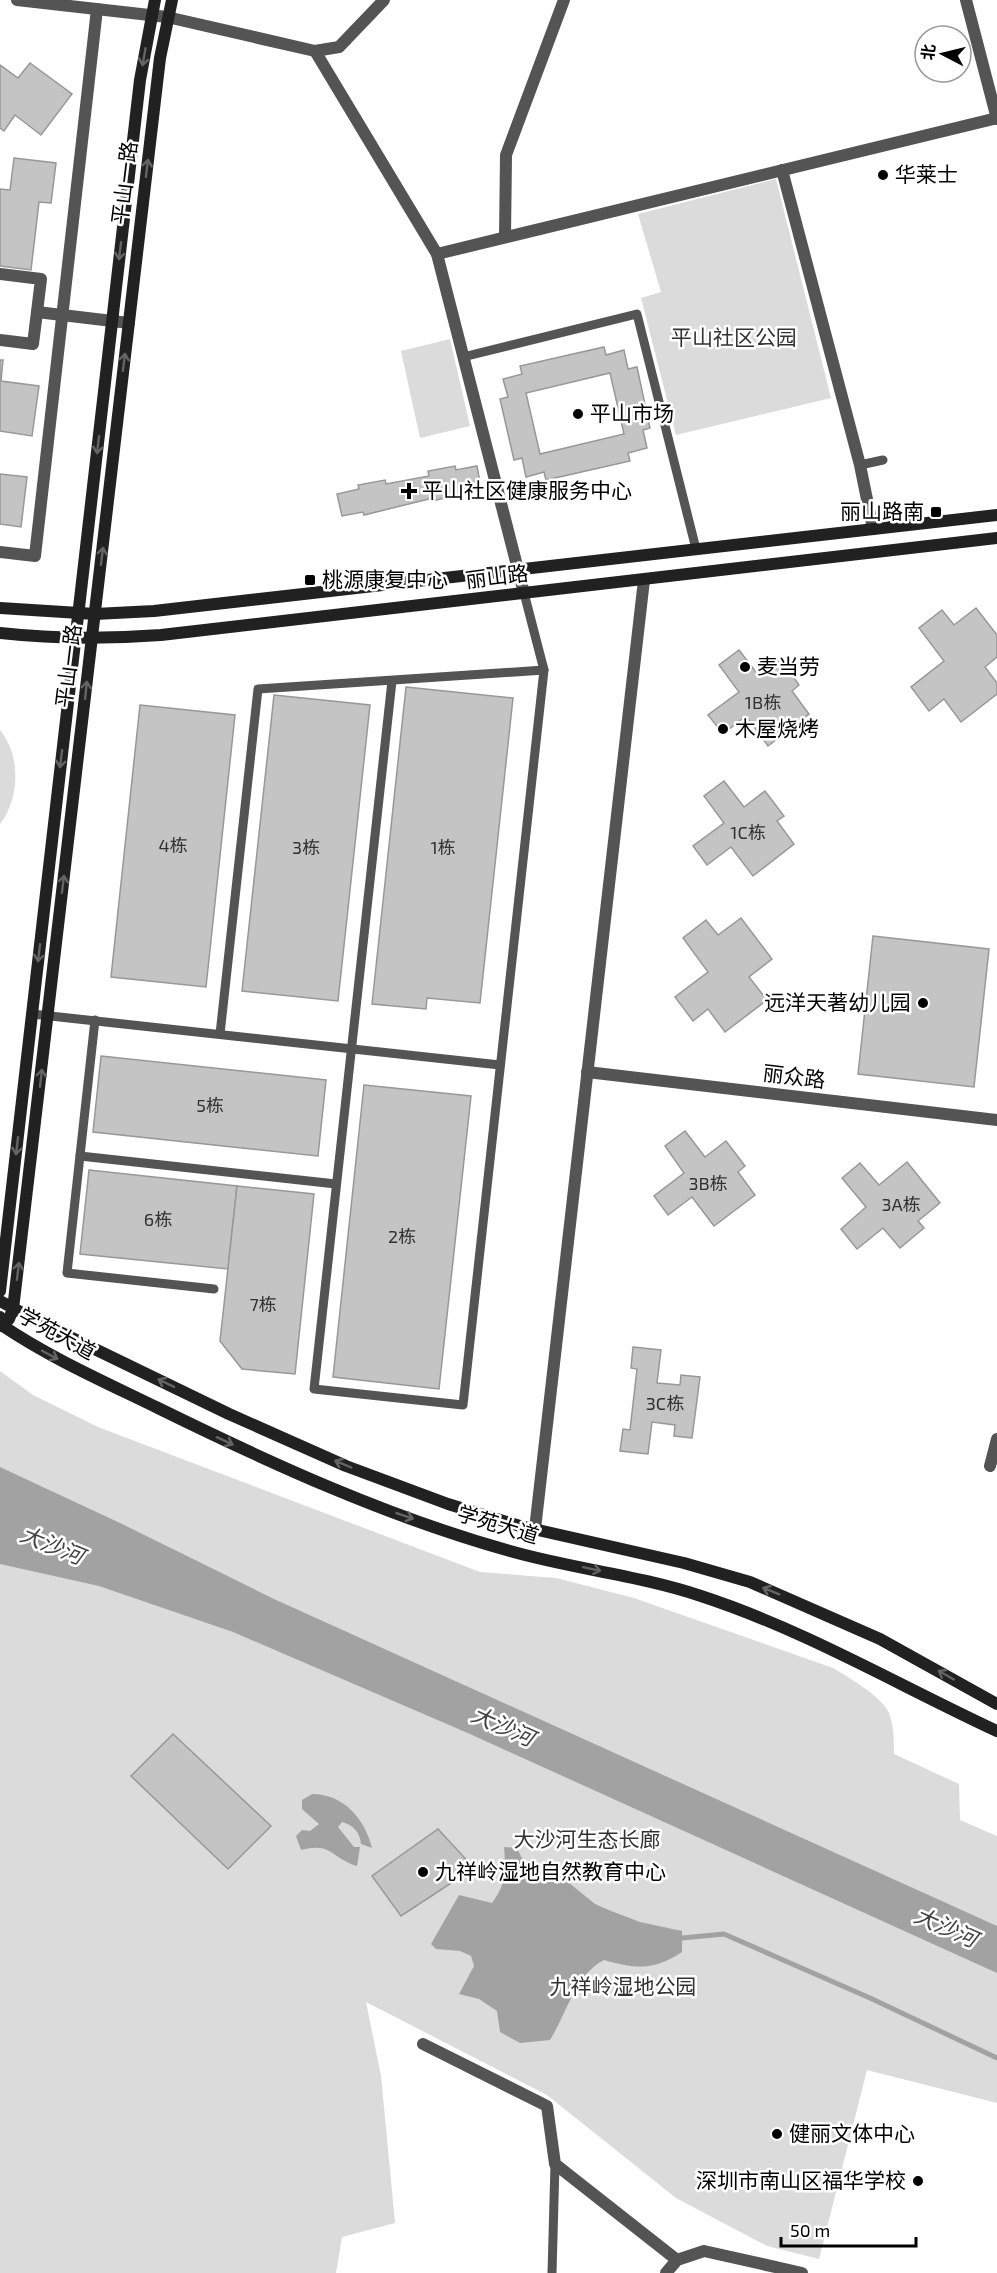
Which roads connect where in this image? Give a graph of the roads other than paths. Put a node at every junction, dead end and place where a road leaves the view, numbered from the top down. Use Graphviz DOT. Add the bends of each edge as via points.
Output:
graph roads {
  1 [pos="17,0"];
  2 [pos="155,0"];
  3 [pos="172,0"];
  4 [pos="384,0"];
  5 [pos="564,0"];
  6 [pos="966,0"];
  7 [pos="97,9"];
  8 [pos="152,15"];
  9 [pos="167,17"];
  10 [pos="315,51"];
  11 [pos="997,118"];
  12 [pos="782,170"];
  13 [pos="505,237"];
  14 [pos="437,254"];
  15 [pos="0,274"];
  16 [pos="37,312"];
  17 [pos="62,314"];
  18 [pos="112,321"];
  19 [pos="129,322"];
  20 [pos="0,340"];
  21 [pos="463,357"];
  22 [pos="883,460"];
  23 [pos="860,465"];
  24 [pos="997,515"];
  25 [pos="873,529"];
  26 [pos="997,538"];
  27 [pos="696,549"];
  28 [pos="0,552"];
  29 [pos="517,570"];
  30 [pos="644,580"];
  31 [pos="524,593"];
  32 [pos="0,608"];
  33 [pos="78,613"];
  34 [pos="95,614"];
  35 [pos="0,633"];
  36 [pos="75,638"];
  37 [pos="92,638"];
  38 [pos="544,670"];
  39 [pos="392,681"];
  40 [pos="32,1014"];
  41 [pos="48,1015"];
  42 [pos="95,1020"];
  43 [pos="220,1034"];
  44 [pos="351,1049"];
  45 [pos="500,1065"];
  46 [pos="587,1072"];
  47 [pos="997,1120"];
  48 [pos="80,1156"];
  49 [pos="336,1184"];
  50 [pos="11,1194"];
  51 [pos="0,1220"];
  52 [pos="214,1289"];
  53 [pos="0,1291"];
  54 [pos="0,1301"];
  55 [pos="13,1308"];
  56 [pos="1,1322"];
  57 [pos="997,1439"];
  58 [pos="990,1466"];
  59 [pos="535,1529"];
  60 [pos="997,1704"];
  61 [pos="997,1731"];
  62 [pos="423,2044"];
  63 [pos="555,2164"];
  64 [pos="677,2260"];
  65 [pos="552,2273"];
  66 [pos="666,2273"];
  67 [pos="802,2273"];
  1 -- 7 [label="street"];
  2 -- 8 [label="street, 平山一路"];
  3 -- 9 [label="street, 平山一路"];
  4 -- 10 [label="street" via="339,47"];
  5 -- 13 [label="street" via="506,155"];
  6 -- 11 [label="street"];
  7 -- 8 [label="street"];
  7 -- 17 [label="street"];
  8 -- 9 [label="street"];
  8 -- 18 [label="street, 平山一路, one-way" via="140,80"];
  9 -- 10 [label="street"];
  19 -- 9 [label="street, 平山一路, one-way"];
  10 -- 14 [label="street"];
  11 -- 12 [label="street"];
  12 -- 13 [label="street"];
  12 -- 23 [label="street"];
  13 -- 14 [label="street"];
  14 -- 21 [label="street"];
  15 -- 16 [label="street" via="41,279"];
  16 -- 17 [label="street"];
  16 -- 20 [label="street" via="33,344"];
  17 -- 18 [label="street"];
  17 -- 28 [label="street" via="35,556"];
  18 -- 19 [label="street"];
  18 -- 33 [label="street, 平山一路, one-way"];
  34 -- 19 [label="street, 平山一路, one-way"];
  21 -- 27 [label="lane" via="637,314"];
  21 -- 29 [label="street"];
  22 -- 23 [label="lane"];
  23 -- 25 [label="street"];
  24 -- 25 [label="street, 丽山路"];
  25 -- 27 [label="street, 丽山路"];
  26 -- 30 [label="street, 丽山路"];
  27 -- 29 [label="street, 丽山路"];
  29 -- 31 [label="street"];
  29 -- 34 [label="street, 丽山路" via="154,611"];
  30 -- 31 [label="street, 丽山路"];
  30 -- 46 [label="street"];
  31 -- 37 [label="street, 丽山路" via="161,635"];
  31 -- 38 [label="lane"];
  32 -- 33 [label="street, 丽山路"];
  33 -- 34 [label="street, 丽山路"];
  33 -- 36 [label="street, 平山一路"];
  34 -- 37 [label="street, 平山一路"];
  35 -- 36 [label="street, 丽山路"];
  36 -- 37 [label="street, 丽山路"];
  36 -- 40 [label="street, 平山一路, one-way"];
  41 -- 37 [label="street, 平山一路, one-way"];
  38 -- 39 [label="lane"];
  38 -- 45 [label="lane"];
  39 -- 43 [label="lane" via="258,689"];
  39 -- 44 [label="lane"];
  40 -- 41 [label="lane"];
  40 -- 50 [label="street, 平山一路, one-way"];
  41 -- 42 [label="lane"];
  55 -- 41 [label="street, 平山一路, one-way"];
  42 -- 43 [label="lane"];
  42 -- 48 [label="lane"];
  43 -- 44 [label="lane"];
  44 -- 45 [label="lane"];
  44 -- 49 [label="lane"];
  45 -- 49 [label="lane" via="463,1405 314,1389"];
  46 -- 47 [label="street, 丽众路"];
  46 -- 59 [label="street"];
  48 -- 49 [label="lane"];
  48 -- 52 [label="lane" via="67,1273"];
  50 -- 51 [label="street"];
  50 -- 53 [label="street, 平山一路"];
  54 -- 55 [label="street, 学苑大道"];
  55 -- 56 [label="street, 平山一路" via="9,1319"];
  59 -- 55 [label="street, 学苑大道, one-way" via="448,1504 346,1466 229,1414"];
  56 -- 61 [label="street, 学苑大道, one-way" via="51,1356 354,1498 502,1549 628,1576 724,1604 860,1662"];
  57 -- 58 [label="street"];
  60 -- 59 [label="street, 学苑大道, one-way" via="880,1639 750,1582"];
  62 -- 63 [label="street" via="547,2106"];
  63 -- 64 [label="street"];
  63 -- 65 [label="lane"];
  64 -- 66 [label="street"];
  64 -- 67 [label="street" via="704,2251"];
}
